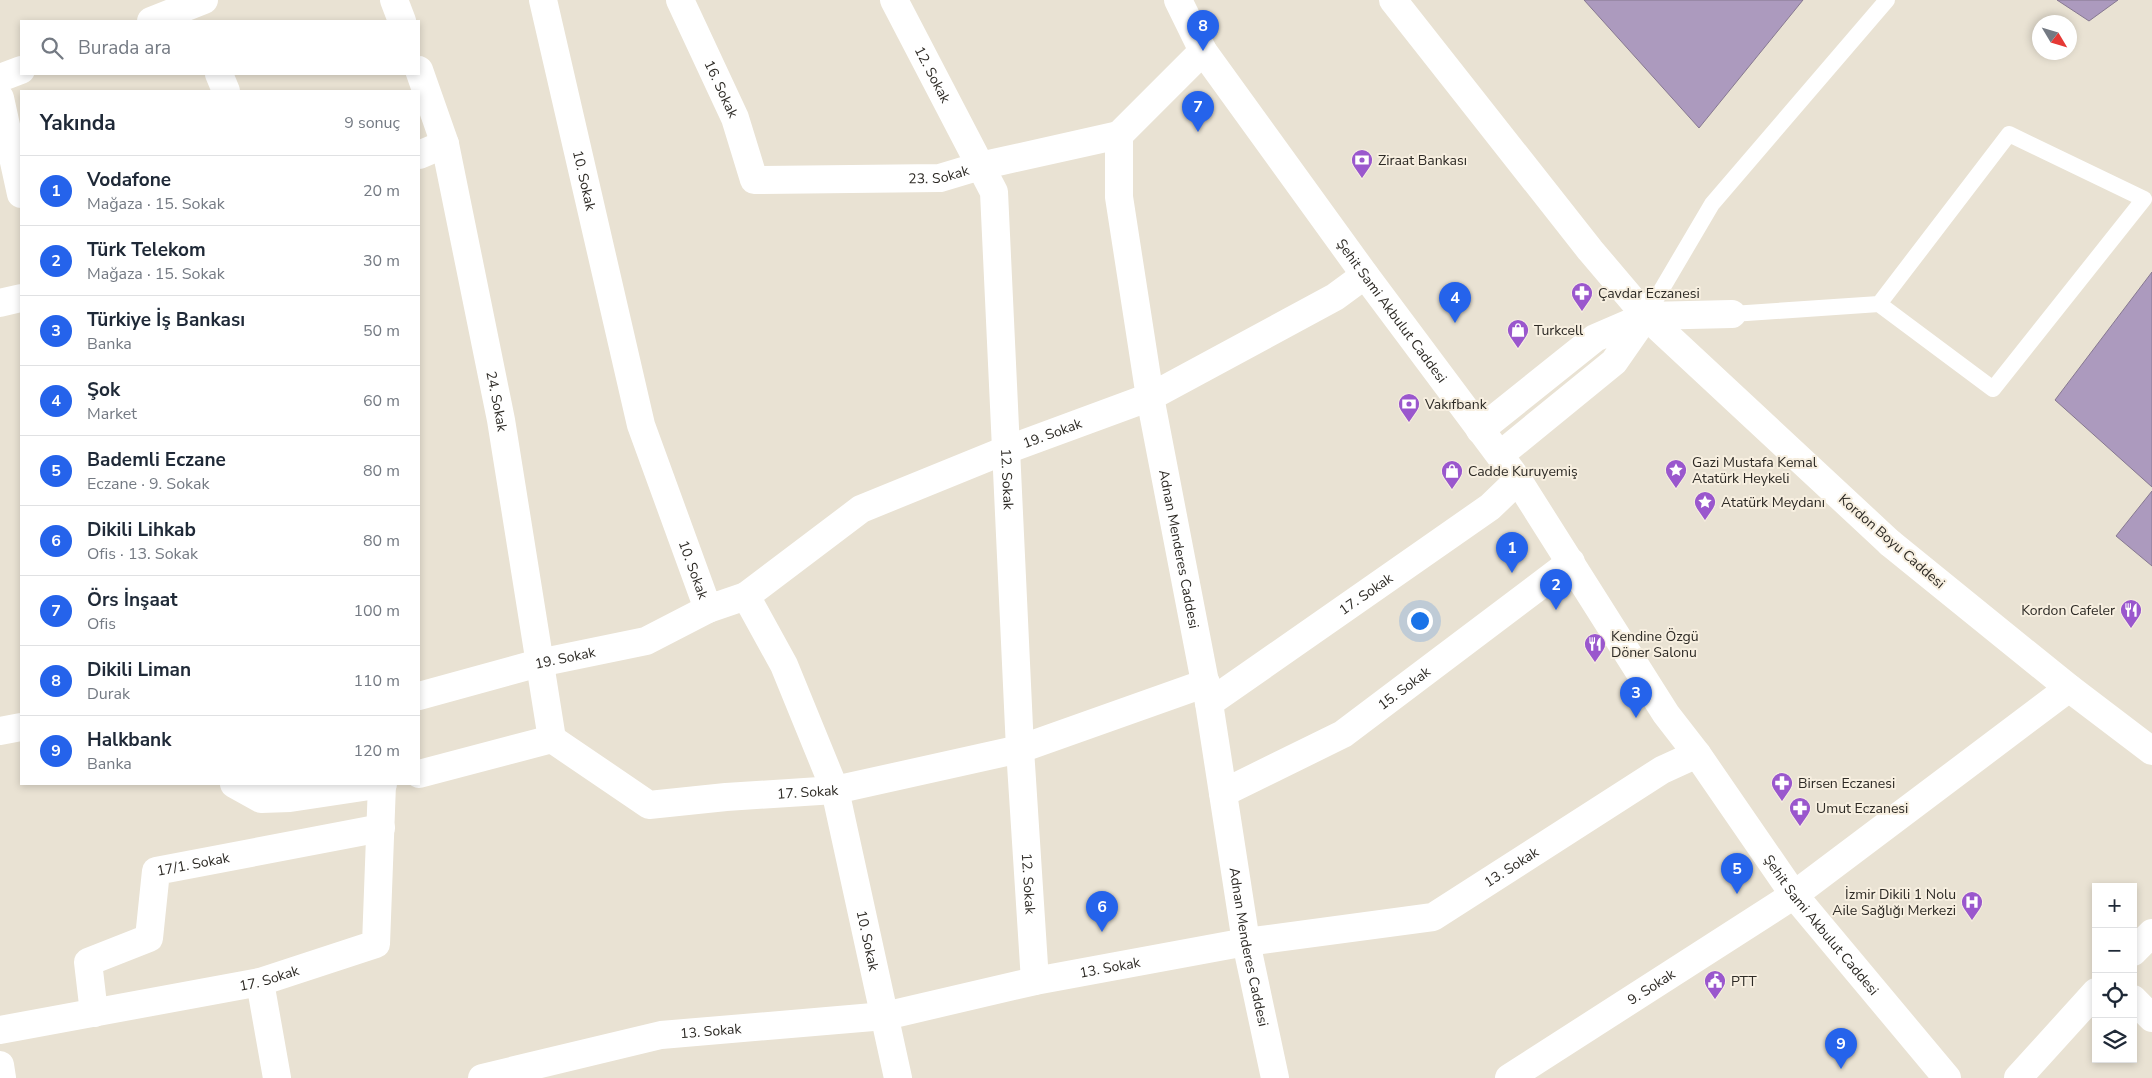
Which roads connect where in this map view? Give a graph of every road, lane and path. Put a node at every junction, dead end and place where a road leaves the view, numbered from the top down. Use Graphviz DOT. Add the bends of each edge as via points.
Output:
graph roads {
  1 [pos="394,0"];
  2 [pos="543,0"];
  3 [pos="680,0"];
  4 [pos="894,0"];
  5 [pos="1178,0"];
  6 [pos="1393,0"];
  7 [pos="1887,0"];
  8 [pos="200,9"];
  9 [pos="155,20"];
  10 [pos="402,20"];
  11 [pos="1203,51"];
  12 [pos="20,70"];
  13 [pos="420,73"];
  14 [pos="219,75"];
  15 [pos="0,78"];
  16 [pos="226,90"];
  17 [pos="0,98"];
  18 [pos="1119,135"];
  19 [pos="444,144"];
  20 [pos="420,155"];
  21 [pos="980,166"];
  22 [pos="754,180"];
  23 [pos="20,189"];
  24 [pos="1365,275"];
  25 [pos="20,298"];
  26 [pos="0,303"];
  27 [pos="1879,304"];
  28 [pos="1732,314"];
  29 [pos="1646,316"];
  30 [pos="1150,397"];
  31 [pos="1480,430"];
  32 [pos="1006,450"];
  33 [pos="1500,455"];
  34 [pos="1518,480"];
  35 [pos="1571,562"];
  36 [pos="746,596"];
  37 [pos="708,609"];
  38 [pos="539,663"];
  39 [pos="2069,688"];
  40 [pos="1208,693"];
  41 [pos="420,696"];
  42 [pos="20,727"];
  43 [pos="0,731"];
  44 [pos="552,739"];
  45 [pos="1020,749"];
  46 [pos="2152,751"];
  47 [pos="1697,754"];
  48 [pos="420,774"];
  49 [pos="236,785"];
  50 [pos="375,785"];
  51 [pos="382,785"];
  52 [pos="834,790"];
  53 [pos="1223,793"];
  54 [pos="381,828"];
  55 [pos="1794,895"];
  56 [pos="2152,933"];
  57 [pos="1246,942"];
  58 [pos="2137,948"];
  59 [pos="1035,981"];
  60 [pos="260,982"];
  61 [pos="2092,996"];
  62 [pos="2137,1003"];
  63 [pos="94,1013"];
  64 [pos="885,1016"];
  65 [pos="2152,1018"];
  66 [pos="0,1030"];
  67 [pos="0,1065"];
  68 [pos="2,1078"];
  69 [pos="277,1078"];
  70 [pos="482,1078"];
  71 [pos="898,1078"];
  72 [pos="1275,1078"];
  73 [pos="1509,1078"];
  74 [pos="1947,1078"];
  75 [pos="2018,1078"];
  1 -- 10 [label="street"];
  2 -- 37 [label="street, 10. Sokak" via="641,425"];
  3 -- 22 [label="street, 16. Sokak" via="735,118"];
  4 -- 21 [label="street, 12. Sokak"];
  5 -- 11 [label="street, Şehit Sami Akbulut Caddesi"];
  6 -- 29 [label="street, Kordon Boyu Caddesi"];
  7 -- 29 [label="lane" via="1712,204"];
  8 -- 9 [label="street"];
  11 -- 18 [label="street"];
  11 -- 24 [label="street, Şehit Sami Akbulut Caddesi"];
  12 -- 15 [label="street"];
  13 -- 19 [label="street, 24. Sokak"];
  14 -- 16 [label="street"];
  17 -- 23 [label="street"];
  18 -- 21 [label="street, 23. Sokak"];
  18 -- 30 [label="street, Adnan Menderes Caddesi" via="1119,197"];
  19 -- 20 [label="street"];
  19 -- 38 [label="street, 24. Sokak" via="502,420"];
  21 -- 22 [label="street, 23. Sokak" via="940,178"];
  21 -- 32 [label="street, 12. Sokak" via="994,192"];
  24 -- 30 [label="street, 19. Sokak" via="1335,297"];
  24 -- 31 [label="street, Şehit Sami Akbulut Caddesi"];
  25 -- 26 [label="street"];
  27 -- 27 [label="lane" via="2009,134 2144,199 1993,389"];
  27 -- 28 [label="lane"];
  28 -- 29 [label="street"];
  29 -- 31 [label="street" via="1595,338"];
  29 -- 33 [label="street" via="1614,362"];
  29 -- 39 [label="street, Kordon Boyu Caddesi" via="1890,543"];
  30 -- 32 [label="street, 19. Sokak"];
  30 -- 40 [label="street, Adnan Menderes Caddesi"];
  31 -- 33 [label="street, Şehit Sami Akbulut Caddesi"];
  32 -- 36 [label="street, 19. Sokak" via="861,509"];
  32 -- 45 [label="street, 12. Sokak"];
  33 -- 34 [label="street, Şehit Sami Akbulut Caddesi"];
  34 -- 35 [label="street, Şehit Sami Akbulut Caddesi"];
  34 -- 40 [label="street, 17. Sokak" via="1490,507"];
  35 -- 47 [label="street, Şehit Sami Akbulut Caddesi" via="1666,714"];
  35 -- 53 [label="street, 15. Sokak" via="1343,734"];
  36 -- 37 [label="street, 10. Sokak"];
  36 -- 52 [label="street, 10. Sokak" via="784,665"];
  37 -- 38 [label="street, 19. Sokak" via="646,641"];
  38 -- 41 [label="street, 19. Sokak"];
  38 -- 44 [label="street, 24. Sokak"];
  39 -- 46 [label="street, Kordon Boyu Caddesi"];
  39 -- 55 [label="street, 9. Sokak"];
  40 -- 45 [label="street, 17. Sokak"];
  40 -- 53 [label="street, Adnan Menderes Caddesi"];
  42 -- 43 [label="street"];
  44 -- 48 [label="street"];
  44 -- 52 [label="street, 17. Sokak" via="649,805"];
  45 -- 52 [label="street, 17. Sokak"];
  45 -- 59 [label="street, 12. Sokak"];
  47 -- 55 [label="street, Şehit Sami Akbulut Caddesi"];
  47 -- 57 [label="street, 13. Sokak" via="1662,770 1433,917"];
  49 -- 50 [label="street" via="260,798 290,798"];
  51 -- 54 [label="street, 17. Sokak"];
  52 -- 64 [label="street, 10. Sokak"];
  53 -- 57 [label="street, Adnan Menderes Caddesi"];
  54 -- 60 [label="street, 17. Sokak" via="376,944"];
  54 -- 63 [label="street, 17/1. Sokak" via="156,871 149,938 88,962"];
  55 -- 73 [label="street, 9. Sokak"];
  55 -- 74 [label="street, Şehit Sami Akbulut Caddesi"];
  56 -- 58 [label="street"];
  57 -- 59 [label="street, 13. Sokak"];
  57 -- 72 [label="street, Adnan Menderes Caddesi"];
  59 -- 64 [label="street, 13. Sokak"];
  60 -- 63 [label="street, 17. Sokak"];
  60 -- 69 [label="street"];
  61 -- 75 [label="street"];
  62 -- 65 [label="street"];
  63 -- 66 [label="street, 17. Sokak"];
  64 -- 70 [label="street, 13. Sokak" via="661,1035"];
  64 -- 71 [label="street, 10. Sokak"];
  67 -- 68 [label="street"];
}
